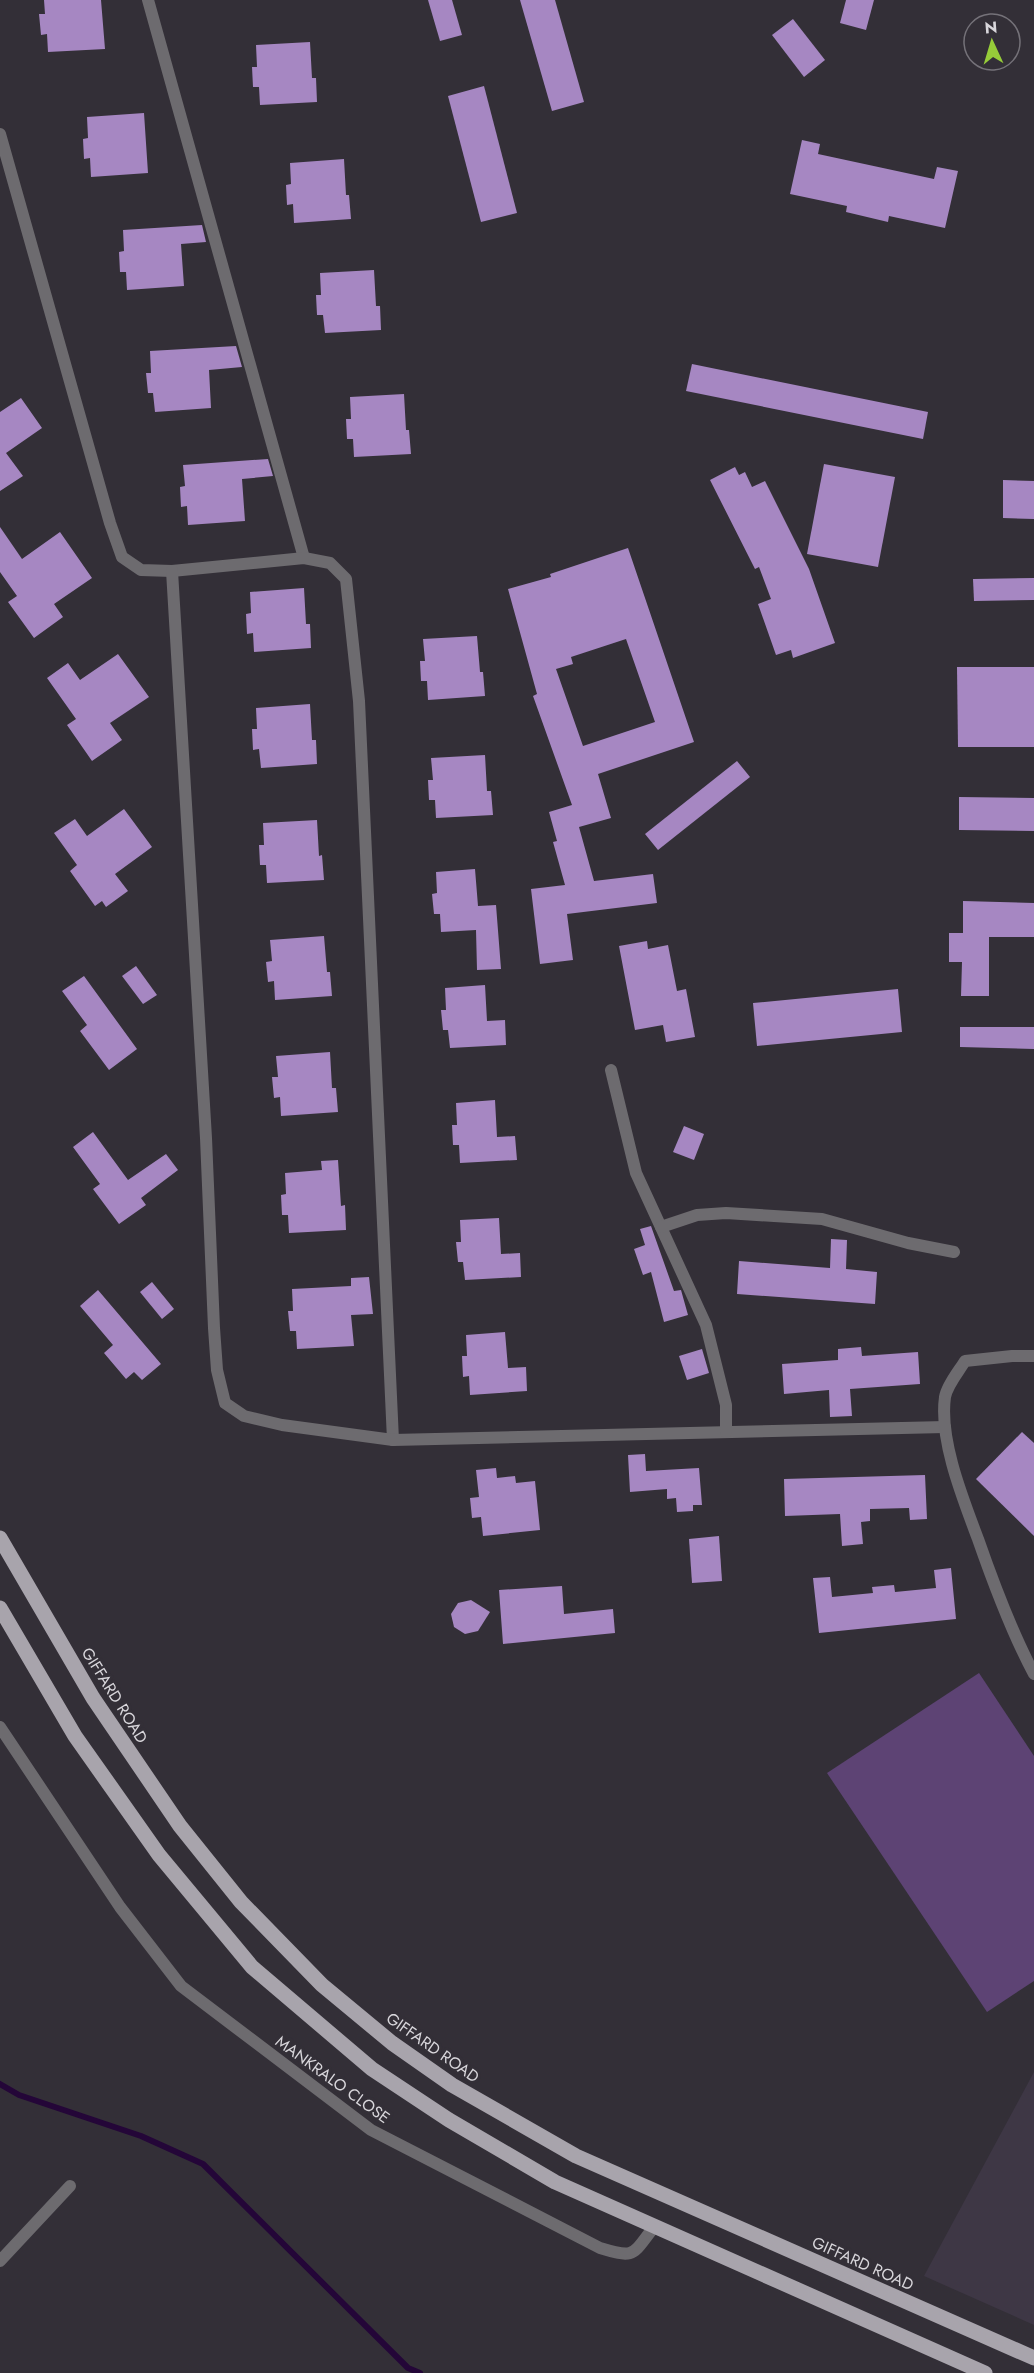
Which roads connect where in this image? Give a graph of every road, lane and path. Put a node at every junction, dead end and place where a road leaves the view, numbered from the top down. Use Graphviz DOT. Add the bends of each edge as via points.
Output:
graph roads {
  1 [pos="148,0"];
  2 [pos="0,134"];
  3 [pos="304,558"];
  4 [pos="172,571"];
  5 [pos="611,1070"];
  6 [pos="661,1227"];
  7 [pos="954,1252"];
  8 [pos="1034,1356"];
  9 [pos="945,1426"];
  10 [pos="726,1432"];
  11 [pos="393,1440"];
  12 [pos="0,1538"];
  13 [pos="0,1608"];
  14 [pos="1034,1674"];
  15 [pos="0,1727"];
  16 [pos="70,2186"];
  17 [pos="654,2227"];
  18 [pos="1,2258"];
  19 [pos="1034,2358"];
  20 [pos="985,2373"];
  1 -- 3 [label="street"];
  2 -- 4 [label="street" via="123,557 141,570"];
  3 -- 4 [label="street"];
  3 -- 11 [label="street" via="330,563 346,579 351,616 359,701"];
  4 -- 11 [label="street" via="214,1328 217,1370 225,1402 244,1416 273,1423"];
  5 -- 6 [label="street" via="636,1173"];
  6 -- 7 [label="street" via="697,1215 726,1212 822,1219"];
  6 -- 10 [label="street" via="706,1325 726,1405"];
  8 -- 9 [label="street" via="965,1361 945,1395"];
  9 -- 10 [label="street"];
  9 -- 14 [label="street" via="958,1485 1019,1645"];
  10 -- 11 [label="street"];
  12 -- 19 [label="main road, GIFFARD ROAD" via="93,1698 180,1826 241,1902 314,1977 392,2043 452,2085 576,2156"];
  13 -- 17 [label="main road" via="75,1736 159,1855 252,1967 372,2069 439,2114 555,2182"];
  15 -- 17 [label="street, MANKRALO CLOSE" via="120,1907 181,1986 371,2130 600,2248 626,2256"];
  16 -- 18 [label="street"];
  17 -- 20 [label="main road"];
}
